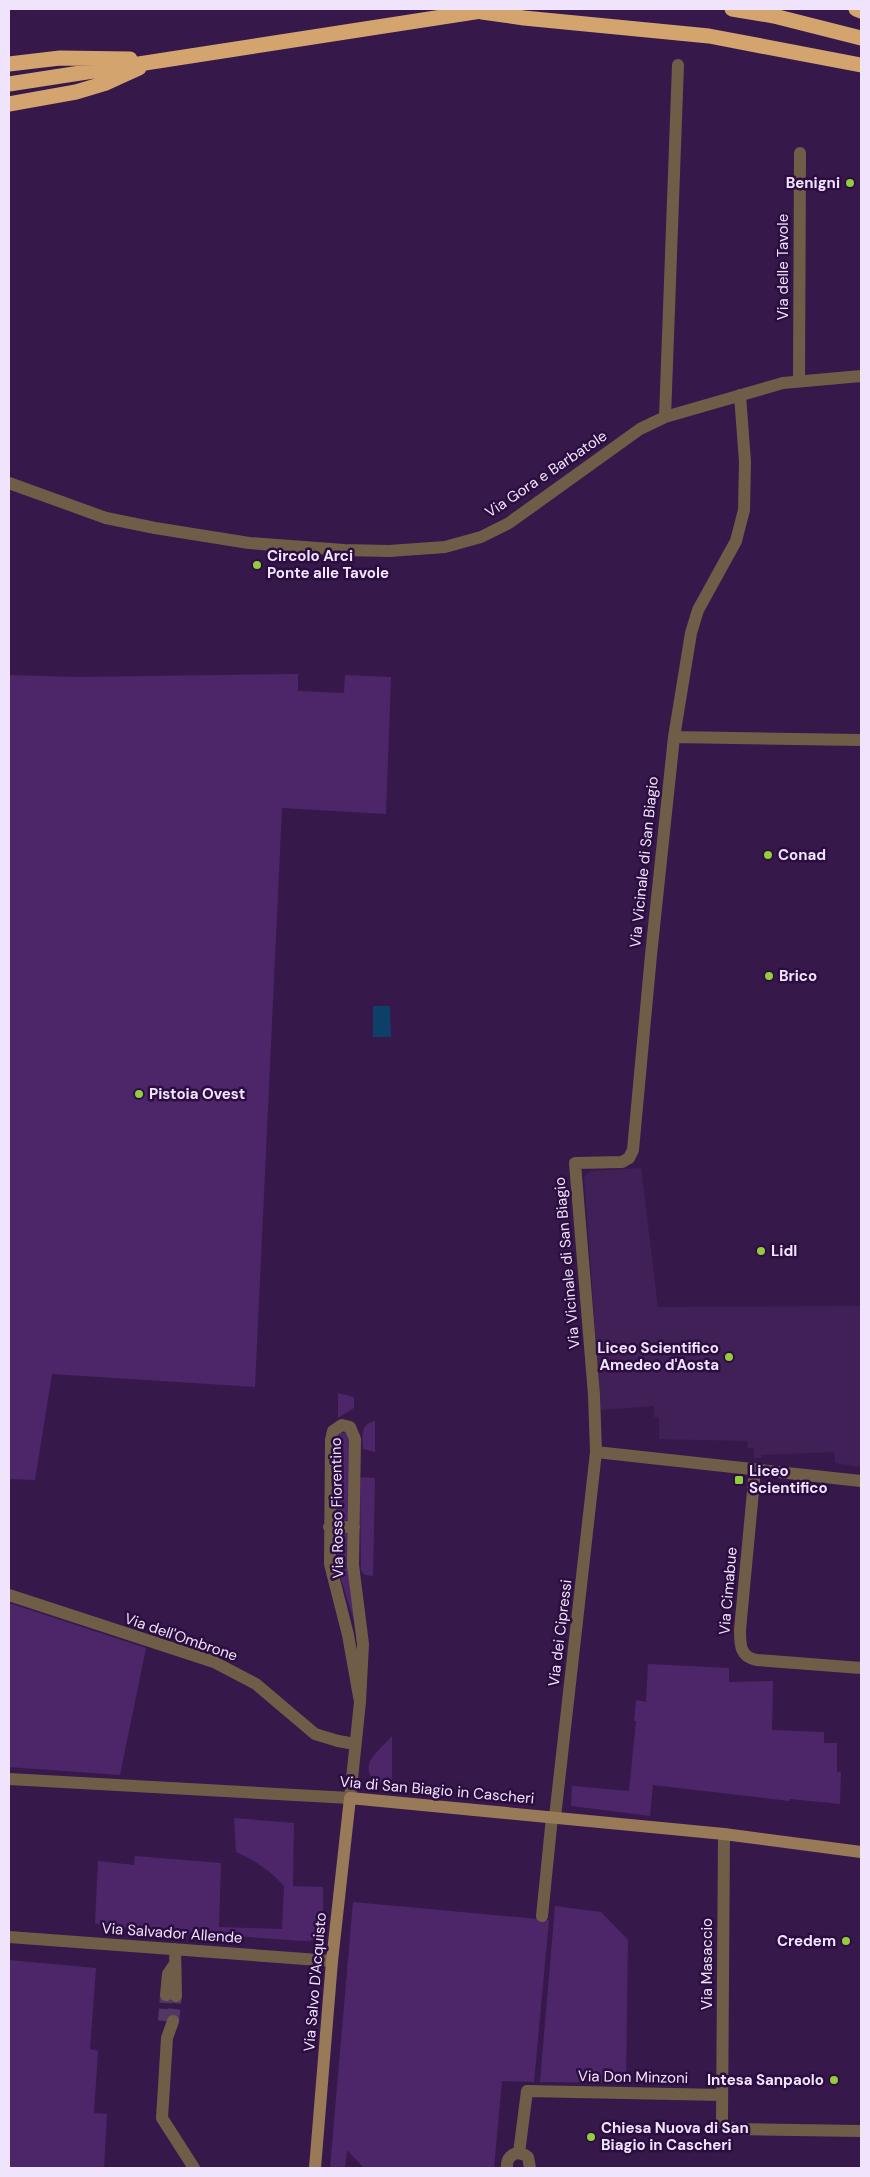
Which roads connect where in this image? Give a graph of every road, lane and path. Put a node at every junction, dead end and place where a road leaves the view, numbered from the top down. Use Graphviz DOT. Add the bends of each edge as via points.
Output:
graph roads {
  1 [pos="494,9"];
  2 [pos="732,9"];
  3 [pos="856,9"];
  4 [pos="478,10"];
  5 [pos="861,11"];
  6 [pos="861,38"];
  7 [pos="156,60"];
  8 [pos="9,64"];
  9 [pos="678,65"];
  10 [pos="861,65"];
  11 [pos="9,84"];
  12 [pos="9,104"];
  13 [pos="800,153"];
  14 [pos="861,376"];
  15 [pos="799,380"];
  16 [pos="740,396"];
  17 [pos="665,417"];
  18 [pos="9,483"];
  19 [pos="674,737"];
  20 [pos="861,740"];
  21 [pos="596,1452"];
  22 [pos="755,1470"];
  23 [pos="861,1481"];
  24 [pos="329,1527"];
  25 [pos="354,1527"];
  26 [pos="9,1595"];
  27 [pos="861,1668"];
  28 [pos="360,1702"];
  29 [pos="355,1744"];
  30 [pos="9,1779"];
  31 [pos="350,1798"];
  32 [pos="553,1817"];
  33 [pos="724,1834"];
  34 [pos="861,1852"];
  35 [pos="542,1916"];
  36 [pos="9,1937"];
  37 [pos="175,1950"];
  38 [pos="332,1961"];
  39 [pos="171,1995"];
  40 [pos="168,2021"];
  41 [pos="722,2095"];
  42 [pos="861,2131"];
  43 [pos="519,2153"];
  44 [pos="194,2168"];
  45 [pos="315,2168"];
  46 [pos="506,2168"];
  47 [pos="530,2168"];
  1 -- 4 [label="highway"];
  2 -- 6 [label="highway"];
  3 -- 5 [label="highway"];
  4 -- 7 [label="highway"];
  4 -- 10 [label="highway" via="530,19 709,36"];
  7 -- 8 [label="highway" via="87,56"];
  7 -- 11 [label="highway"];
  7 -- 12 [label="highway" via="106,83 76,92"];
  9 -- 17 [label="street"];
  13 -- 15 [label="street, Via delle Tavole"];
  14 -- 15 [label="street, Via Gora e Barbatole"];
  15 -- 16 [label="street, Via Gora e Barbatole"];
  16 -- 17 [label="street, Via Gora e Barbatole"];
  16 -- 19 [label="street, Via Vicinale di San Biagio" via="746,462 742,520 732,548 695,618"];
  17 -- 18 [label="street, Via Gora e Barbatole" via="640,429 508,523 445,547 380,551 248,543 106,518"];
  19 -- 20 [label="street"];
  19 -- 21 [label="street, Via Vicinale di San Biagio" via="633,1150 622,1162 575,1163 594,1388"];
  21 -- 22 [label="street"];
  21 -- 32 [label="street, Via dei Cipressi"];
  22 -- 23 [label="street"];
  22 -- 27 [label="street, Via Cimabue" via="740,1630 743,1654 757,1660"];
  24 -- 25 [label="street"];
  24 -- 25 [label="street, Via Rosso Fiorentino" via="331,1436 335,1429 344,1426 352,1430 354,1439"];
  24 -- 28 [label="street, Via Rosso Fiorentino" via="330,1564 348,1635"];
  25 -- 28 [label="street, Via Rosso Fiorentino" via="354,1572 363,1644"];
  26 -- 29 [label="street, Via dell'Ombrone" via="214,1662 256,1684 315,1734"];
  28 -- 29 [label="street, Via Rosso Fiorentino"];
  29 -- 31 [label="street, Via Rosso Fiorentino"];
  30 -- 31 [label="street, Via di San Biagio in Cascheri"];
  31 -- 32 [label="street, Via di San Biagio in Cascheri"];
  31 -- 38 [label="street, Via Salvo D'Acquisto"];
  32 -- 33 [label="street, Via di San Biagio in Cascheri"];
  32 -- 35 [label="street, Via dei Cipressi"];
  33 -- 34 [label="street, Via di San Biagio in Cascheri"];
  33 -- 41 [label="street, Via Masaccio"];
  36 -- 37 [label="street, Via Salvador Allende"];
  37 -- 38 [label="street, Via Salvador Allende"];
  37 -- 39 [label="street" via="176,1979"];
  38 -- 45 [label="street, Via Salvo D'Acquisto"];
  40 -- 44 [label="street" via="162,2118"];
  41 -- 42 [label="street" via="722,2122 733,2129"];
  41 -- 43 [label="street, Via Don Minzoni" via="527,2091"];
  43 -- 46 [label="street" via="508,2158"];
  43 -- 47 [label="street" via="528,2157"];
}
